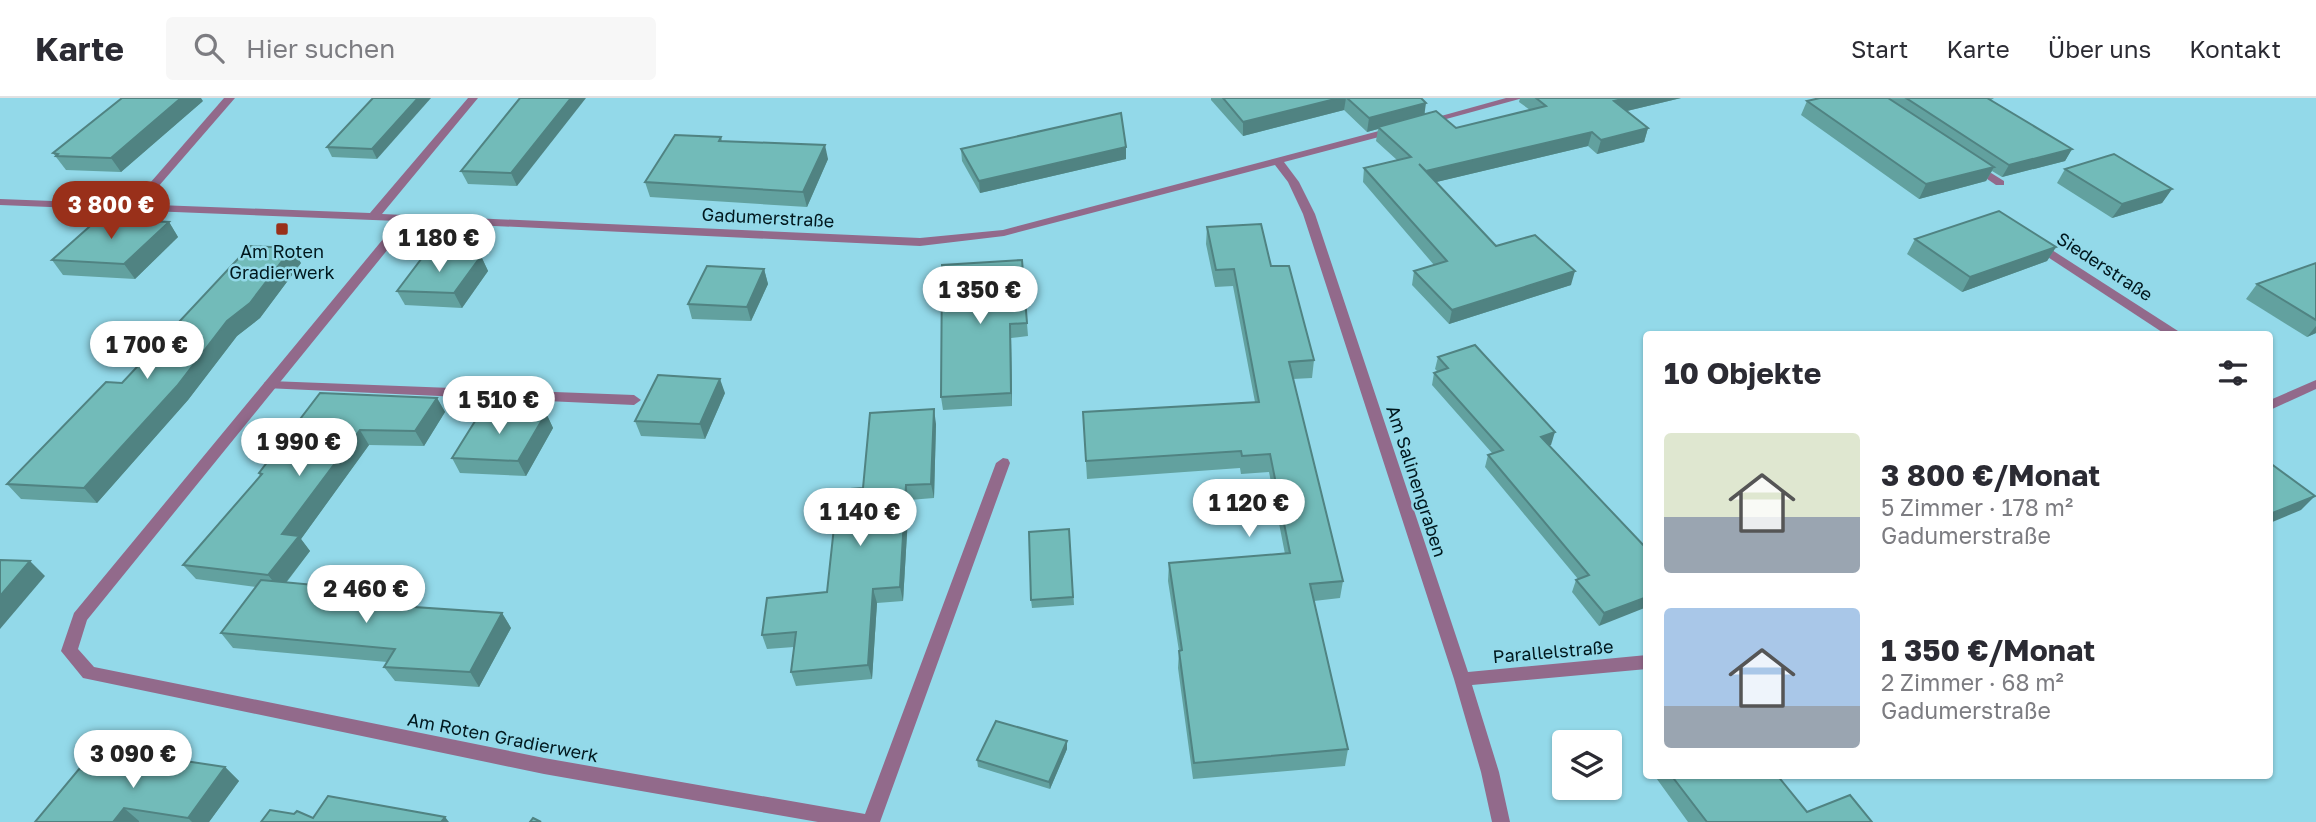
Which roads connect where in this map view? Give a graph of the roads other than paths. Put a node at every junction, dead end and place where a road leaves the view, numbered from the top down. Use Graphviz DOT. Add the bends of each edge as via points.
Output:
graph roads {
  1 [pos="230,98"];
  2 [pos="473,98"];
  3 [pos="1518,98"];
  4 [pos="1277,160"];
  5 [pos="1968,162"];
  6 [pos="2000,183"];
  7 [pos="0,202"];
  8 [pos="134,208"];
  9 [pos="373,216"];
  10 [pos="407,218"];
  11 [pos="2026,237"];
  12 [pos="2169,331"];
  13 [pos="2316,384"];
  14 [pos="270,385"];
  15 [pos="635,400"];
  16 [pos="2273,401"];
  17 [pos="1003,463"];
  18 [pos="1643,663"];
  19 [pos="1462,678"];
  20 [pos="864,822"];
  21 [pos="871,822"];
  22 [pos="1501,822"];
  1 -- 8 [label="street"];
  2 -- 9 [label="street"];
  3 -- 4 [label="street, Gadumerstraße"];
  4 -- 10 [label="street, Gadumerstraße" via="1016,230 955,240"];
  4 -- 19 [label="street, Am Salinengraben" via="1309,214"];
  5 -- 6 [label="street"];
  7 -- 8 [label="street, Gadumerstraße"];
  8 -- 9 [label="street, Gadumerstraße"];
  9 -- 10 [label="street, Gadumerstraße"];
  10 -- 14 [label="street, Am Roten Gradierwerk"];
  11 -- 12 [label="street, Siederstraße"];
  13 -- 16 [label="street"];
  14 -- 15 [label="street"];
  14 -- 20 [label="street, Am Roten Gradierwerk" via="80,618 69,651 89,673 544,766"];
  17 -- 21 [label="street"];
  18 -- 19 [label="street, Parallelstraße"];
  19 -- 22 [label="street, Am Salinengraben"];
}
